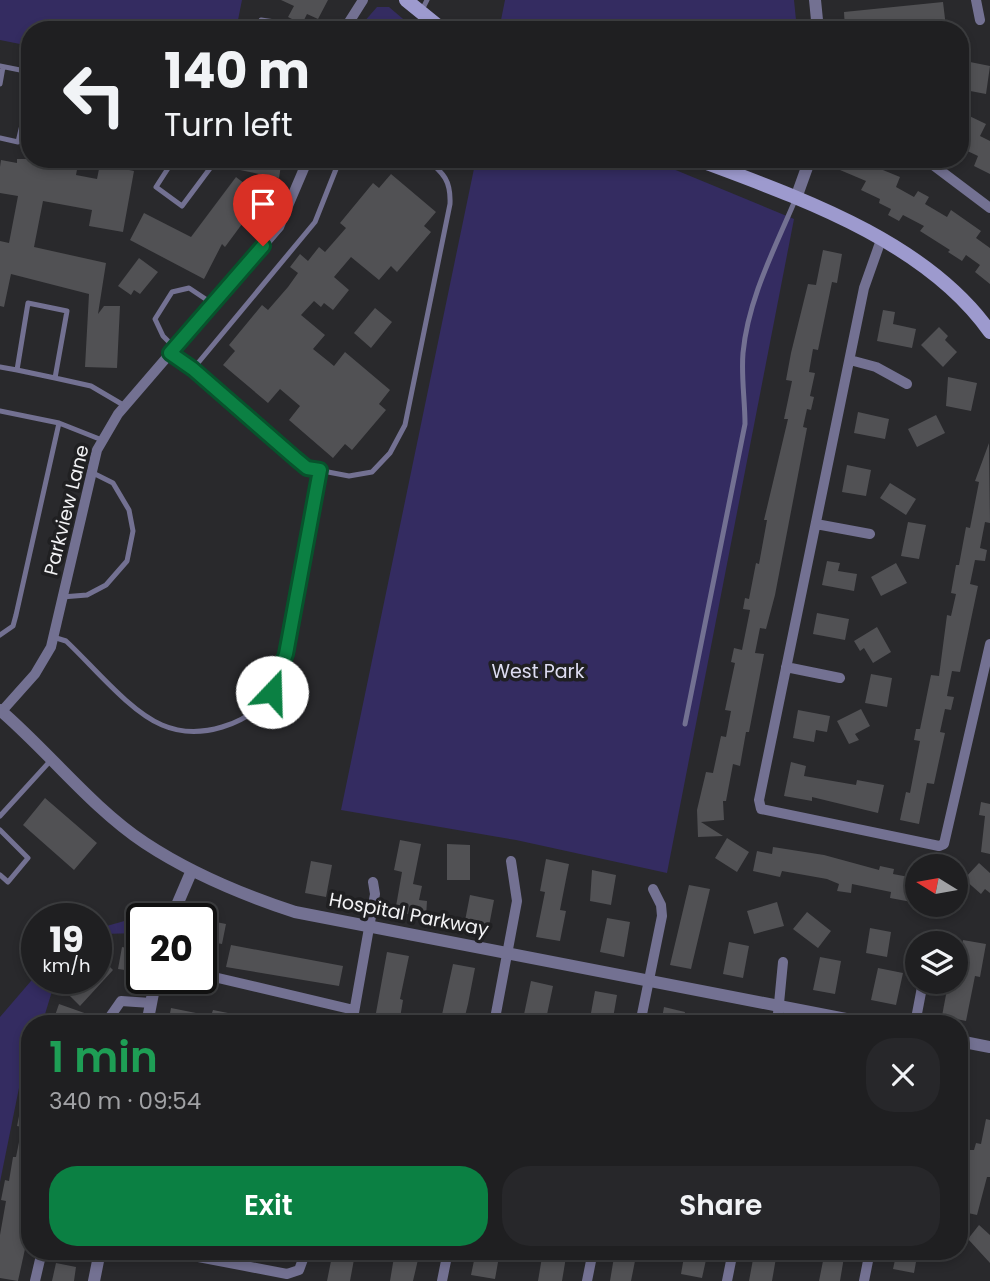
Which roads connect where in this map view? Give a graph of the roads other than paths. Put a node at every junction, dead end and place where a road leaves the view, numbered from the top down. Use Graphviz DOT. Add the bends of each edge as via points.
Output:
graph roads {
  1 [pos="363,0"];
  2 [pos="406,0"];
  3 [pos="815,0"];
  4 [pos="976,0"];
  5 [pos="424,6"];
  6 [pos="980,20"];
  7 [pos="350,21"];
  8 [pos="436,21"];
  9 [pos="817,21"];
  10 [pos="2,66"];
  11 [pos="21,70"];
  12 [pos="0,84"];
  13 [pos="21,129"];
  14 [pos="0,138"];
  15 [pos="168,168"];
  16 [pos="209,168"];
  17 [pos="304,168"];
  18 [pos="336,168"];
  19 [pos="438,168"];
  20 [pos="718,168"];
  21 [pos="807,168"];
  22 [pos="937,168"];
  23 [pos="796,198"];
  24 [pos="990,208"];
  25 [pos="881,240"];
  26 [pos="213,304"];
  27 [pos="990,332"];
  28 [pos="173,351"];
  29 [pos="850,360"];
  30 [pos="0,367"];
  31 [pos="193,369"];
  32 [pos="17,370"];
  33 [pos="55,378"];
  34 [pos="907,384"];
  35 [pos="125,406"];
  36 [pos="0,411"];
  37 [pos="59,423"];
  38 [pos="102,440"];
  39 [pos="320,470"];
  40 [pos="91,472"];
  41 [pos="816,524"];
  42 [pos="870,534"];
  43 [pos="62,597"];
  44 [pos="0,635"];
  45 [pos="54,637"];
  46 [pos="990,644"];
  47 [pos="786,667"];
  48 [pos="840,678"];
  49 [pos="1,711"];
  50 [pos="685,724"];
  51 [pos="52,759"];
  52 [pos="0,816"];
  53 [pos="0,830"];
  54 [pos="510,861"];
  55 [pos="192,870"];
  56 [pos="0,875"];
  57 [pos="373,882"];
  58 [pos="653,888"];
  59 [pos="179,903"];
  60 [pos="369,926"];
  61 [pos="508,953"];
  62 [pos="783,962"];
  63 [pos="217,978"];
  64 [pos="649,980"];
  65 [pos="153,994"];
  66 [pos="921,994"];
  67 [pos="151,1003"];
  68 [pos="781,1006"];
  69 [pos="354,1010"];
  70 [pos="111,1015"];
  71 [pos="148,1015"];
  72 [pos="353,1015"];
  73 [pos="496,1015"];
  74 [pos="642,1015"];
  75 [pos="779,1015"];
  76 [pos="826,1015"];
  77 [pos="917,1015"];
  78 [pos="968,1043"];
  79 [pos="990,1047"];
  80 [pos="39,1260"];
  81 [pos="98,1260"];
  82 [pos="214,1260"];
  83 [pos="303,1260"];
  84 [pos="446,1260"];
  85 [pos="591,1260"];
  86 [pos="731,1260"];
  87 [pos="868,1260"];
  88 [pos="35,1281"];
  89 [pos="94,1281"];
  90 [pos="442,1281"];
  91 [pos="587,1281"];
  92 [pos="727,1281"];
  93 [pos="864,1281"];
  1 -- 7 [label="street"];
  2 -- 5 [label="main road"];
  3 -- 9 [label="street"];
  4 -- 6 [label="street"];
  5 -- 8 [label="main road"];
  10 -- 11 [label="lane"];
  10 -- 12 [label="lane"];
  13 -- 14 [label="lane" via="18,142"];
  15 -- 16 [label="lane" via="156,187 182,206"];
  17 -- 26 [label="street, Parkview Lane" via="279,227"];
  18 -- 31 [label="lane" via="315,222"];
  19 -- 39 [label="lane" via="451,187 450,204 405,425 390,453 372,472 349,476"];
  20 -- 23 [label="main road"];
  21 -- 23 [label="street"];
  22 -- 24 [label="street"];
  23 -- 25 [label="main road"];
  23 -- 50 [label="lane" via="748,325 742,378 745,424"];
  25 -- 27 [label="main road" via="943,281"];
  25 -- 29 [label="street" via="868,271"];
  26 -- 28 [label="street, Parkview Lane"];
  26 -- 28 [label="lane" via="189,288 172,292 155,319"];
  28 -- 31 [label="lane"];
  28 -- 35 [label="street, Parkview Lane"];
  29 -- 34 [label="street" via="876,367"];
  29 -- 41 [label="street"];
  30 -- 32 [label="lane"];
  31 -- 39 [label="lane" via="307,468"];
  32 -- 33 [label="lane"];
  32 -- 33 [label="lane" via="28,303 67,311"];
  33 -- 35 [label="lane" via="90,386"];
  35 -- 38 [label="street, Parkview Lane"];
  36 -- 37 [label="lane"];
  37 -- 38 [label="lane"];
  37 -- 44 [label="lane" via="13,626"];
  38 -- 40 [label="street, Parkview Lane"];
  39 -- 45 [label="lane" via="286,654 272,692 250,715 227,726 193,731 162,725 135,707 66,641"];
  40 -- 43 [label="street, Parkview Lane"];
  40 -- 43 [label="lane" via="113,484 129,510 133,531 127,561 106,585 87,595"];
  41 -- 42 [label="street"];
  41 -- 47 [label="street"];
  43 -- 45 [label="street, Parkview Lane"];
  45 -- 49 [label="street, Parkview Lane" via="36,674"];
  46 -- 47 [label="street" via="947,837 939,846 761,808"];
  47 -- 48 [label="street"];
  49 -- 51 [label="street, Hospital Parkway"];
  51 -- 52 [label="lane"];
  51 -- 55 [label="street, Hospital Parkway" via="104,811 145,843"];
  53 -- 56 [label="lane" via="28,858 8,882"];
  54 -- 61 [label="street" via="517,901"];
  55 -- 59 [label="street"];
  55 -- 60 [label="street, Hospital Parkway" via="241,894 295,912"];
  57 -- 60 [label="street"];
  58 -- 64 [label="street" via="662,916"];
  60 -- 61 [label="street, Hospital Parkway"];
  60 -- 69 [label="street"];
  61 -- 64 [label="street, Hospital Parkway"];
  61 -- 73 [label="street"];
  62 -- 68 [label="street"];
  63 -- 69 [label="street"];
  64 -- 68 [label="street, Hospital Parkway"];
  64 -- 74 [label="street"];
  65 -- 67 [label="street"];
  66 -- 77 [label="street"];
  67 -- 70 [label="street" via="121,1001"];
  67 -- 71 [label="street"];
  68 -- 75 [label="street"];
  68 -- 76 [label="street, Hospital Parkway"];
  69 -- 72 [label="street"];
  78 -- 79 [label="street"];
  80 -- 88 [label="street"];
  81 -- 89 [label="street"];
  82 -- 83 [label="street" via="287,1274 299,1270"];
  84 -- 90 [label="street"];
  85 -- 91 [label="street"];
  86 -- 92 [label="street"];
  87 -- 93 [label="street"];
}
